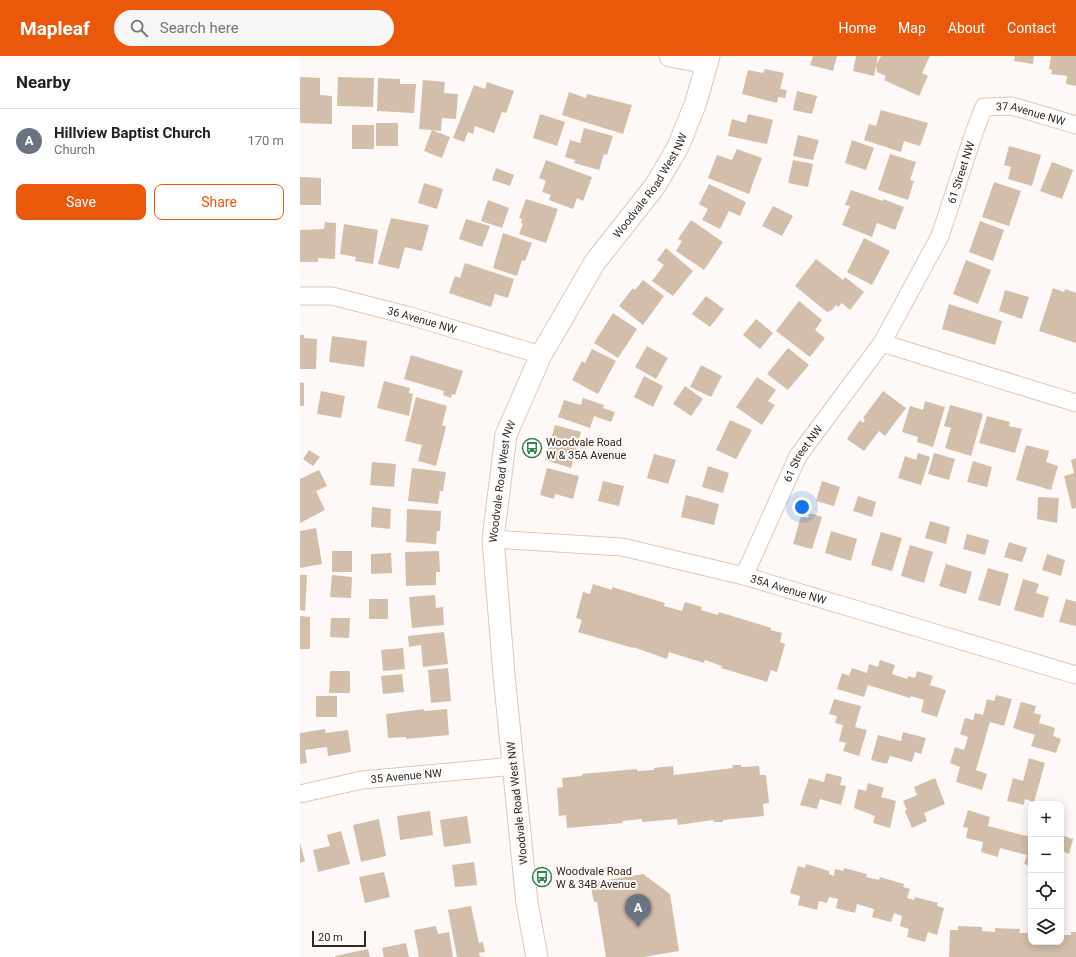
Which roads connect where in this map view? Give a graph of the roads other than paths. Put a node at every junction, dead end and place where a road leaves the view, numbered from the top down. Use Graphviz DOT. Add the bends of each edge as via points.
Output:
graph roads {
  1 [pos="670,56"];
  2 [pos="708,60"];
  3 [pos="984,108"];
  4 [pos="1076,125"];
  5 [pos="300,296"];
  6 [pos="882,344"];
  7 [pos="541,355"];
  8 [pos="1076,403"];
  9 [pos="493,539"];
  10 [pos="744,576"];
  11 [pos="1076,675"];
  12 [pos="514,766"];
  13 [pos="300,794"];
  14 [pos="538,957"];
  1 -- 2 [label="street"];
  2 -- 7 [label="street, Woodvale Road West NW" via="696,102 678,147 655,186 595,262"];
  3 -- 4 [label="street, 37 Avenue NW" via="1012,106"];
  3 -- 6 [label="street, 61 Street NW" via="940,236"];
  5 -- 7 [label="street, 36 Avenue NW" via="332,296"];
  6 -- 8 [label="street"];
  6 -- 10 [label="street, 61 Street NW" via="798,456"];
  7 -- 9 [label="street, Woodvale Road West NW" via="506,435"];
  9 -- 10 [label="street, 35A Avenue NW" via="622,546"];
  9 -- 12 [label="street, Woodvale Road West NW"];
  10 -- 11 [label="street, 35A Avenue NW"];
  12 -- 13 [label="street, 35 Avenue NW" via="362,780"];
  12 -- 14 [label="street, Woodvale Road West NW" via="528,903"];
}
